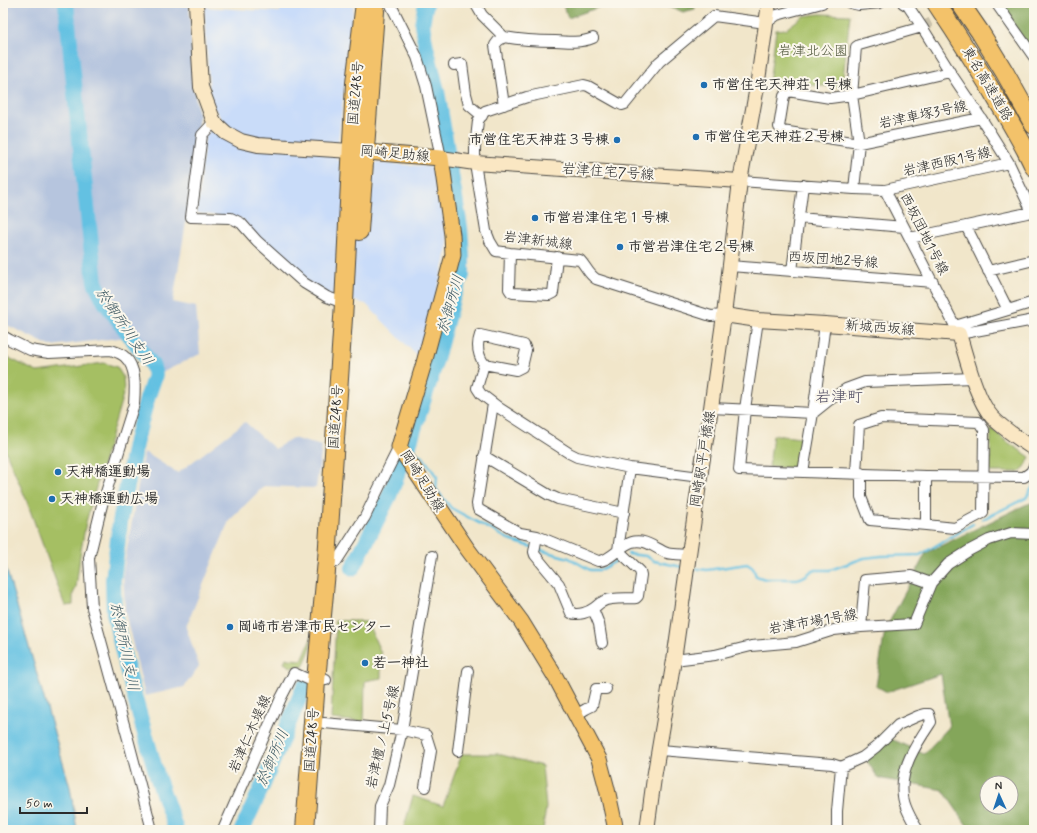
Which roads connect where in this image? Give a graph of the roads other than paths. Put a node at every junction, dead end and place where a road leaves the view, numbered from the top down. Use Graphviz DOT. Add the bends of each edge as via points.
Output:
graph roads {
  1 [pos="196,3"];
  2 [pos="365,3"];
  3 [pos="376,3"];
  4 [pos="390,3"];
  5 [pos="475,3"];
  6 [pos="769,3"];
  7 [pos="822,3"];
  8 [pos="850,3"];
  9 [pos="880,3"];
  10 [pos="903,3"];
  11 [pos="936,3"];
  12 [pos="960,3"];
  13 [pos="996,3"];
  14 [pos="766,23"];
  15 [pos="922,27"];
  16 [pos="504,37"];
  17 [pos="593,38"];
  18 [pos="1034,57"];
  19 [pos="454,65"];
  20 [pos="950,72"];
  21 [pos="852,95"];
  22 [pos="504,105"];
  23 [pos="482,116"];
  24 [pos="981,118"];
  25 [pos="214,122"];
  26 [pos="1034,125"];
  27 [pos="859,143"];
  28 [pos="358,151"];
  29 [pos="442,158"];
  30 [pos="1009,162"];
  31 [pos="476,163"];
  32 [pos="1034,167"];
  33 [pos="740,181"];
  34 [pos="803,185"];
  35 [pos="854,189"];
  36 [pos="885,190"];
  37 [pos="799,218"];
  38 [pos="966,226"];
  39 [pos="904,227"];
  40 [pos="910,238"];
  41 [pos="510,254"];
  42 [pos="557,257"];
  43 [pos="1034,260"];
  44 [pos="730,266"];
  45 [pos="988,270"];
  46 [pos="792,271"];
  47 [pos="933,282"];
  48 [pos="1034,302"];
  49 [pos="344,303"];
  50 [pos="1008,310"];
  51 [pos="724,315"];
  52 [pos="758,320"];
  53 [pos="1034,320"];
  54 [pos="825,324"];
  55 [pos="957,330"];
  56 [pos="3,336"];
  57 [pos="484,364"];
  58 [pos="973,378"];
  59 [pos="498,407"];
  60 [pos="711,408"];
  61 [pos="745,409"];
  62 [pos="813,413"];
  63 [pos="1034,449"];
  64 [pos="403,453"];
  65 [pos="484,456"];
  66 [pos="1034,466"];
  67 [pos="630,468"];
  68 [pos="803,472"];
  69 [pos="859,473"];
  70 [pos="926,476"];
  71 [pos="983,476"];
  72 [pos="700,477"];
  73 [pos="624,513"];
  74 [pos="926,525"];
  75 [pos="1034,534"];
  76 [pos="537,536"];
  77 [pos="618,550"];
  78 [pos="689,555"];
  79 [pos="432,556"];
  80 [pos="336,562"];
  81 [pos="931,583"];
  82 [pos="593,609"];
  83 [pos="861,627"];
  84 [pos="602,643"];
  85 [pos="674,660"];
  86 [pos="468,671"];
  87 [pos="321,680"];
  88 [pos="606,689"];
  89 [pos="576,715"];
  90 [pos="324,723"];
  91 [pos="402,730"];
  92 [pos="660,750"];
  93 [pos="458,751"];
  94 [pos="842,767"];
  95 [pos="425,787"];
  96 [pos="152,830"];
  97 [pos="222,830"];
  98 [pos="305,830"];
  99 [pos="317,830"];
  100 [pos="380,830"];
  101 [pos="616,830"];
  102 [pos="647,830"];
  103 [pos="837,830"];
  104 [pos="918,830"];
  1 -- 25 [label="street" via="201,87"];
  2 -- 28 [label="highway, 国道248号" via="355,83"];
  3 -- 28 [label="highway, 国道248号"];
  4 -- 29 [label="street" via="417,57"];
  5 -- 16 [label="street" via="482,15"];
  6 -- 14 [label="street"];
  7 -- 14 [label="street" via="777,15"];
  8 -- 9 [label="street"];
  10 -- 15 [label="street, 岩津車塚3号線" via="908,6"];
  11 -- 32 [label="highway, 東名高速道路" via="987,81"];
  12 -- 26 [label="highway, 東名高速道路" via="1005,73"];
  13 -- 18 [label="street"];
  14 -- 22 [label="street" via="714,16 659,62 622,105 584,85 527,97"];
  14 -- 33 [label="street, 岡崎駅平戸橋線"];
  15 -- 20 [label="street, 岩津車塚3号線"];
  15 -- 21 [label="street" via="856,47"];
  16 -- 17 [label="street" via="570,42"];
  16 -- 22 [label="street" via="495,45"];
  19 -- 23 [label="street" via="462,64 469,105"];
  20 -- 21 [label="street"];
  20 -- 24 [label="street, 岩津車塚3号線"];
  21 -- 27 [label="street"];
  21 -- 27 [label="street" via="830,98 788,91 784,96 779,127 786,132"];
  22 -- 23 [label="street" via="485,111"];
  23 -- 31 [label="street" via="478,121"];
  24 -- 27 [label="street, 岩津車塚3号線"];
  24 -- 30 [label="street"];
  25 -- 28 [label="street" via="226,134 258,145"];
  25 -- 49 [label="street" via="202,135 191,217 231,218 241,223 304,283 327,297"];
  27 -- 35 [label="street"];
  28 -- 29 [label="main road, 岡崎足助線"];
  28 -- 49 [label="highway, 国道248号"];
  28 -- 80 [label="highway, 国道248号"];
  29 -- 31 [label="street, 岩津住宅7号線"];
  29 -- 64 [label="main road, 岡崎足助線" via="453,255"];
  30 -- 36 [label="street, 岩津西阪1号線"];
  30 -- 38 [label="street, 岩津西阪1号線" via="1032,212"];
  31 -- 33 [label="street, 岩津住宅7号線"];
  31 -- 41 [label="street, 岩津新城線" via="486,231 496,251"];
  33 -- 34 [label="street, 西坂団地1号線"];
  33 -- 44 [label="street, 岡崎駅平戸橋線"];
  34 -- 35 [label="street, 西坂団地1号線"];
  34 -- 37 [label="street"];
  35 -- 36 [label="street, 西坂団地1号線"];
  36 -- 39 [label="street, 西坂団地1号線"];
  37 -- 39 [label="street"];
  37 -- 46 [label="street"];
  38 -- 40 [label="street"];
  38 -- 45 [label="street"];
  39 -- 40 [label="street, 西坂団地1号線"];
  40 -- 47 [label="street, 西坂団地1号線"];
  41 -- 42 [label="street, 岩津新城線"];
  41 -- 42 [label="street" via="509,289 514,294 553,293"];
  42 -- 51 [label="street, 岩津新城線" via="580,260 596,279 711,316"];
  43 -- 45 [label="street"];
  44 -- 46 [label="street, 西坂団地2号線"];
  44 -- 51 [label="street, 岡崎駅平戸橋線"];
  45 -- 50 [label="street"];
  46 -- 47 [label="street, 西坂団地2号線"];
  47 -- 55 [label="street, 西坂団地1号線"];
  48 -- 50 [label="street"];
  49 -- 87 [label="highway, 国道248号"];
  50 -- 55 [label="street"];
  51 -- 52 [label="street, 新城西坂線"];
  51 -- 60 [label="street, 岡崎駅平戸橋線"];
  52 -- 54 [label="street, 新城西坂線"];
  52 -- 61 [label="street"];
  53 -- 55 [label="street, 新城西坂線"];
  54 -- 55 [label="street, 新城西坂線"];
  54 -- 62 [label="street"];
  55 -- 58 [label="street"];
  56 -- 96 [label="street" via="30,350 49,353 111,350 126,358 134,371 134,404 102,505 90,558 92,608"];
  57 -- 57 [label="street" via="479,356 480,335 524,346 526,350 522,367 516,370"];
  57 -- 59 [label="street" via="477,388"];
  58 -- 62 [label="street" via="865,382 846,389"];
  58 -- 63 [label="street" via="982,402 992,417"];
  59 -- 65 [label="street" via="493,404"];
  59 -- 67 [label="street" via="568,453"];
  60 -- 61 [label="street"];
  60 -- 72 [label="street, 岡崎駅平戸橋線"];
  61 -- 62 [label="street"];
  61 -- 68 [label="street" via="739,470"];
  62 -- 68 [label="street"];
  64 -- 80 [label="street" via="388,469 365,517"];
  64 -- 89 [label="main road, 岡崎足助線" via="524,627"];
  65 -- 73 [label="street" via="558,499"];
  65 -- 76 [label="street" via="478,509 520,534"];
  66 -- 71 [label="street" via="1024,477"];
  67 -- 72 [label="street"];
  67 -- 73 [label="street"];
  68 -- 69 [label="street"];
  69 -- 70 [label="street"];
  69 -- 71 [label="street" via="859,425 881,418 979,422 984,430"];
  69 -- 74 [label="street" via="861,497 870,520"];
  70 -- 71 [label="street"];
  70 -- 74 [label="street"];
  71 -- 74 [label="street" via="983,513 955,528"];
  72 -- 78 [label="street, 岡崎駅平戸橋線"];
  73 -- 77 [label="street"];
  75 -- 81 [label="street, 岩津市場1号線" via="1011,533 989,540 948,564"];
  76 -- 77 [label="street" via="598,561 603,561"];
  76 -- 82 [label="street" via="535,555 559,584 571,613 578,615"];
  77 -- 78 [label="street" via="630,542 642,541 669,554"];
  77 -- 82 [label="street" via="641,574 638,596 606,600"];
  78 -- 85 [label="street, 岡崎駅平戸橋線"];
  79 -- 91 [label="street, 岩津檀ノ上5号線"];
  80 -- 87 [label="highway, 国道248号"];
  81 -- 83 [label="street, 岩津市場1号線" via="914,624"];
  81 -- 83 [label="street" via="911,576 866,580"];
  82 -- 84 [label="street"];
  83 -- 85 [label="street, 岩津市場1号線" via="834,630 796,642 751,646 715,655"];
  85 -- 92 [label="street, 岡崎駅平戸橋線"];
  86 -- 93 [label="street"];
  87 -- 90 [label="highway, 国道248号"];
  87 -- 97 [label="street, 岩津仁木堤線" via="312,681 294,673"];
  87 -- 98 [label="highway, 国道248号"];
  88 -- 89 [label="street" via="596,689 592,706"];
  89 -- 101 [label="main road, 岡崎足助線" via="599,759"];
  90 -- 91 [label="street"];
  90 -- 99 [label="highway, 国道248号"];
  91 -- 95 [label="street" via="426,735 431,751"];
  91 -- 100 [label="street, 岩津檀ノ上5号線" via="389,785 380,806"];
  92 -- 94 [label="street" via="832,764"];
  92 -- 102 [label="street, 岡崎駅平戸橋線"];
  94 -- 103 [label="street"];
  94 -- 104 [label="street" via="863,757 898,725 929,714 931,722 919,739 905,769 902,786 903,797"];
}
